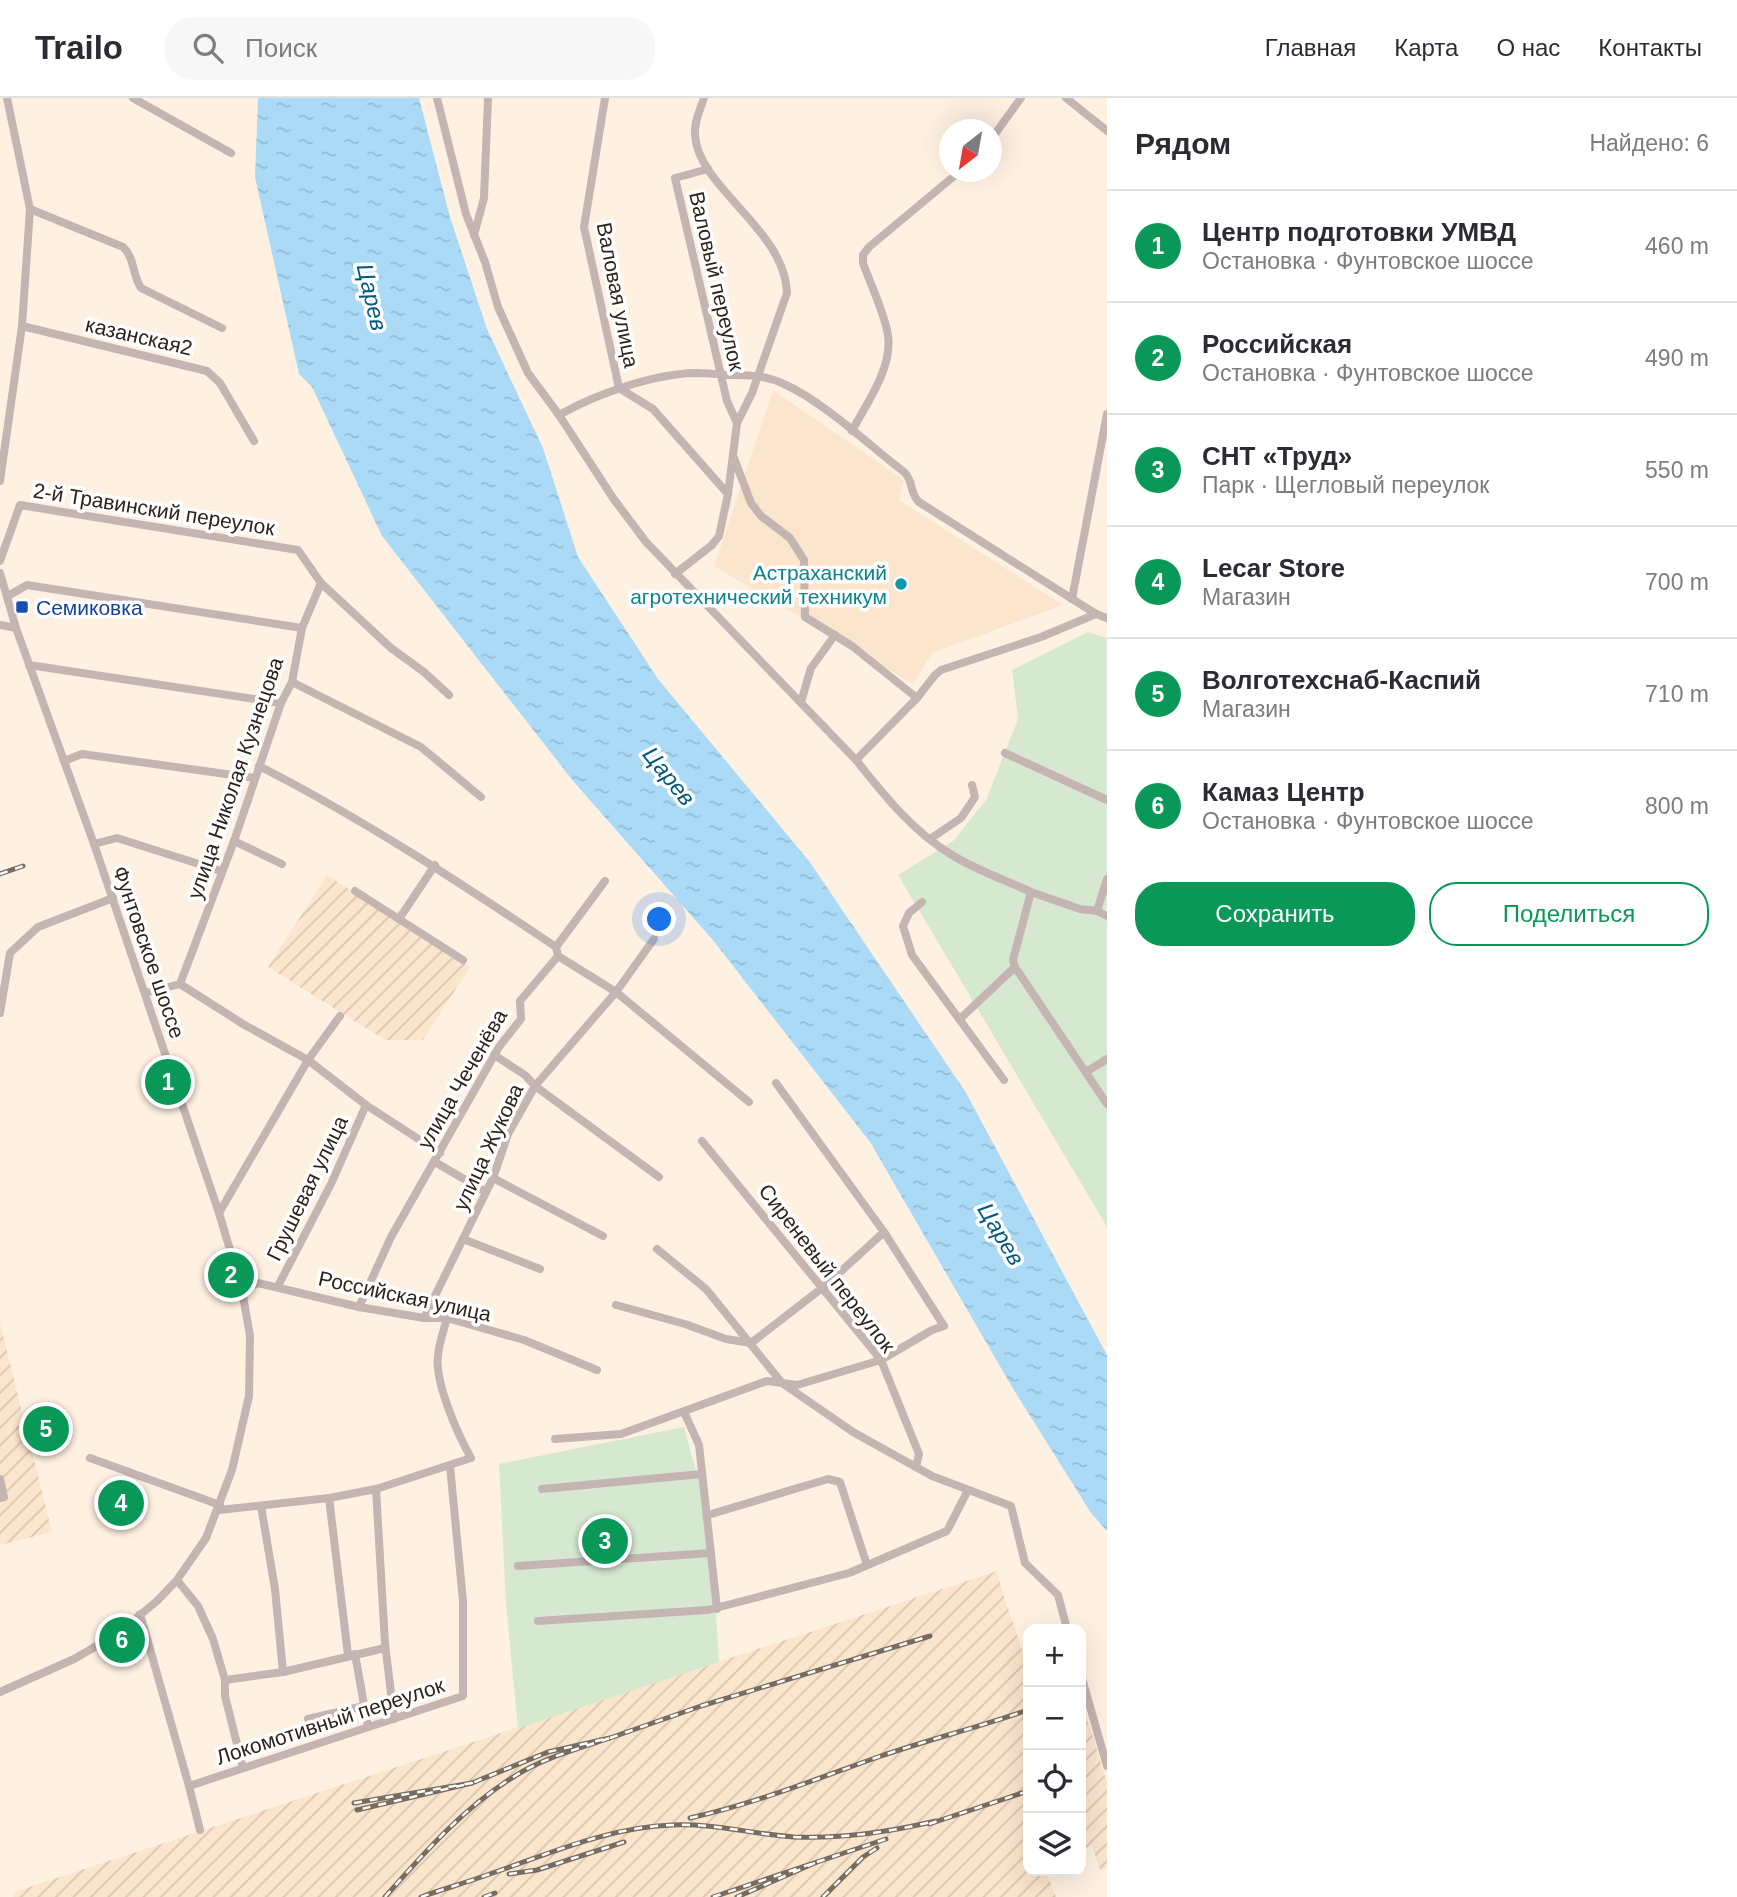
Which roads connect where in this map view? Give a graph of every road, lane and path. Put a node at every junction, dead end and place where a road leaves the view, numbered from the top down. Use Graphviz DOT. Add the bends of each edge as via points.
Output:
graph roads {
  1 [pos="7,98"];
  2 [pos="133,98"];
  3 [pos="437,98"];
  4 [pos="488,98"];
  5 [pos="605,98"];
  6 [pos="696,98"];
  7 [pos="704,98"];
  8 [pos="1021,98"];
  9 [pos="1066,98"];
  10 [pos="697,118"];
  11 [pos="1002,124"];
  12 [pos="1107,131"];
  13 [pos="231,153"];
  14 [pos="708,169"];
  15 [pos="947,182"];
  16 [pos="30,209"];
  17 [pos="474,235"];
  18 [pos="22,326"];
  19 [pos="222,328"];
  20 [pos="720,374"];
  21 [pos="758,375"];
  22 [pos="619,388"];
  23 [pos="1107,414"];
  24 [pos="559,415"];
  25 [pos="737,423"];
  26 [pos="852,431"];
  27 [pos="254,440"];
  28 [pos="733,457"];
  29 [pos="0,481"];
  30 [pos="729,494"];
  31 [pos="0,561"];
  32 [pos="0,573"];
  33 [pos="675,574"];
  34 [pos="321,583"];
  35 [pos="8,596"];
  36 [pos="1072,599"];
  37 [pos="1096,614"];
  38 [pos="1107,618"];
  39 [pos="0,625"];
  40 [pos="16,628"];
  41 [pos="302,628"];
  42 [pos="835,635"];
  43 [pos="29,664"];
  44 [pos="292,682"];
  45 [pos="449,695"];
  46 [pos="917,698"];
  47 [pos="801,702"];
  48 [pos="281,703"];
  49 [pos="1005,753"];
  50 [pos="856,760"];
  51 [pos="64,761"];
  52 [pos="259,766"];
  53 [pos="255,779"];
  54 [pos="972,785"];
  55 [pos="481,797"];
  56 [pos="1107,800"];
  57 [pos="930,839"];
  58 [pos="234,841"];
  59 [pos="94,845"];
  60 [pos="282,864"];
  61 [pos="435,865"];
  62 [pos="221,872"];
  63 [pos="1107,879"];
  64 [pos="605,881"];
  65 [pos="355,891"];
  66 [pos="1031,892"];
  67 [pos="113,898"];
  68 [pos="922,902"];
  69 [pos="1097,911"];
  70 [pos="1107,916"];
  71 [pos="399,919"];
  72 [pos="654,939"];
  73 [pos="557,951"];
  74 [pos="463,960"];
  75 [pos="1015,967"];
  76 [pos="180,984"];
  77 [pos="616,992"];
  78 [pos="145,993"];
  79 [pos="0,1013"];
  80 [pos="340,1016"];
  81 [pos="960,1019"];
  82 [pos="494,1055"];
  83 [pos="307,1059"];
  84 [pos="1107,1059"];
  85 [pos="1086,1072"];
  86 [pos="1004,1080"];
  87 [pos="776,1083"];
  88 [pos="535,1086"];
  89 [pos="749,1102"];
  90 [pos="1107,1104"];
  91 [pos="366,1105"];
  92 [pos="702,1141"];
  93 [pos="440,1153"];
  94 [pos="435,1162"];
  95 [pos="659,1177"];
  96 [pos="493,1178"];
  97 [pos="486,1192"];
  98 [pos="219,1213"];
  99 [pos="884,1232"];
  100 [pos="603,1237"];
  101 [pos="463,1239"];
  102 [pos="657,1249"];
  103 [pos="540,1269"];
  104 [pos="278,1286"];
  105 [pos="823,1287"];
  106 [pos="242,1290"];
  107 [pos="616,1305"];
  108 [pos="359,1307"];
  109 [pos="424,1318"];
  110 [pos="447,1318"];
  111 [pos="751,1343"];
  112 [pos="881,1360"];
  113 [pos="597,1370"];
  114 [pos="782,1382"];
  115 [pos="684,1412"];
  116 [pos="555,1439"];
  117 [pos="90,1458"];
  118 [pos="450,1466"];
  119 [pos="916,1467"];
  120 [pos="702,1474"];
  121 [pos="0,1479"];
  122 [pos="376,1489"];
  123 [pos="542,1489"];
  124 [pos="968,1490"];
  125 [pos="0,1498"];
  126 [pos="329,1499"];
  127 [pos="261,1506"];
  128 [pos="220,1507"];
  129 [pos="708,1515"];
  130 [pos="711,1553"];
  131 [pos="867,1565"];
  132 [pos="518,1566"];
  133 [pos="177,1580"];
  134 [pos="717,1609"];
  135 [pos="140,1614"];
  136 [pos="538,1621"];
  137 [pos="1067,1624"];
  138 [pos="385,1647"];
  139 [pos="351,1654"];
  140 [pos="283,1672"];
  141 [pos="225,1680"];
  142 [pos="1084,1687"];
  143 [pos="0,1692"];
  144 [pos="364,1706"];
  145 [pos="394,1718"];
  146 [pos="308,1719"];
  147 [pos="368,1727"];
  148 [pos="1107,1766"];
  149 [pos="243,1768"];
  150 [pos="189,1786"];
  151 [pos="200,1830"];
  1 -- 16 [label="street"];
  2 -- 13 [label="street"];
  3 -- 17 [label="street"];
  4 -- 17 [label="street" via="484,198"];
  5 -- 22 [label="street, Валовая улица" via="584,227"];
  6 -- 10 [label="street"];
  7 -- 10 [label="street"];
  8 -- 11 [label="street"];
  9 -- 12 [label="street"];
  10 -- 14 [label="street" via="696,142"];
  14 -- 20 [label="street, Валовый переулок" via="675,178"];
  14 -- 21 [label="street" via="759,228 786,282 781,314"];
  15 -- 26 [label="street" via="863,255 888,337 888,352"];
  16 -- 18 [label="street"];
  16 -- 19 [label="street" via="123,247 130,254 141,288"];
  17 -- 24 [label="street" via="498,307 528,373"];
  18 -- 27 [label="street, казанская2" via="207,371 220,383"];
  18 -- 29 [label="street"];
  20 -- 21 [label="street"];
  20 -- 22 [label="street" via="671,376"];
  20 -- 25 [label="street, Валовый переулок"];
  21 -- 25 [label="street"];
  21 -- 26 [label="street" via="794,389"];
  22 -- 24 [label="street"];
  22 -- 30 [label="street, Валовая улица" via="653,409"];
  23 -- 36 [label="street"];
  24 -- 33 [label="street" via="613,498"];
  25 -- 28 [label="street"];
  26 -- 36 [label="street" via="909,477 913,497 919,502"];
  28 -- 30 [label="street"];
  28 -- 42 [label="street" via="751,503 790,538 804,560 806,617"];
  30 -- 33 [label="street" via="719,536"];
  31 -- 34 [label="street, 2-й Травинский переулок" via="20,505 298,550"];
  32 -- 35 [label="street, Фунтовское шоссе"];
  33 -- 47 [label="street"];
  34 -- 41 [label="street, улица Николая Кузнецова"];
  34 -- 45 [label="street"];
  35 -- 40 [label="street, Фунтовское шоссе"];
  35 -- 41 [label="street" via="27,585"];
  36 -- 37 [label="street"];
  37 -- 38 [label="street"];
  37 -- 46 [label="street" via="948,667 935,675"];
  39 -- 40 [label="street"];
  40 -- 43 [label="street, Фунтовское шоссе"];
  41 -- 44 [label="street, улица Николая Кузнецова"];
  42 -- 46 [label="street"];
  42 -- 47 [label="street" via="811,668"];
  43 -- 48 [label="street"];
  43 -- 51 [label="street, Фунтовское шоссе"];
  44 -- 48 [label="street, улица Николая Кузнецова"];
  44 -- 55 [label="street" via="421,747"];
  46 -- 50 [label="street"];
  47 -- 50 [label="street"];
  48 -- 52 [label="street, улица Николая Кузнецова"];
  49 -- 56 [label="street"];
  50 -- 57 [label="street" via="887,799"];
  51 -- 53 [label="street" via="82,754"];
  51 -- 59 [label="street, Фунтовское шоссе"];
  52 -- 53 [label="street, улица Николая Кузнецова"];
  52 -- 61 [label="street"];
  53 -- 58 [label="street, улица Николая Кузнецова"];
  54 -- 57 [label="street" via="975,797 961,818"];
  57 -- 66 [label="street" via="953,856"];
  58 -- 60 [label="street"];
  58 -- 62 [label="street, улица Николая Кузнецова"];
  59 -- 62 [label="street" via="117,838"];
  59 -- 67 [label="street, Фунтовское шоссе"];
  61 -- 71 [label="street"];
  61 -- 73 [label="street"];
  62 -- 76 [label="street, улица Николая Кузнецова"];
  63 -- 69 [label="street"];
  64 -- 73 [label="street, улица Чеченёва"];
  65 -- 71 [label="street"];
  66 -- 69 [label="street"];
  66 -- 75 [label="street" via="1015,947"];
  67 -- 78 [label="street, Фунтовское шоссе"];
  67 -- 79 [label="street" via="38,926 10,953"];
  68 -- 81 [label="street" via="903,926 912,955"];
  69 -- 70 [label="street"];
  71 -- 74 [label="street"];
  72 -- 77 [label="street, улица Жукова"];
  73 -- 77 [label="street"];
  73 -- 82 [label="street, улица Чеченёва" via="520,1001 521,1019"];
  75 -- 81 [label="street"];
  75 -- 85 [label="street"];
  76 -- 78 [label="street"];
  76 -- 83 [label="street"];
  77 -- 88 [label="street, улица Жукова"];
  77 -- 89 [label="street"];
  78 -- 98 [label="street, Фунтовское шоссе"];
  80 -- 83 [label="street"];
  81 -- 86 [label="street"];
  82 -- 88 [label="street"];
  82 -- 93 [label="street, улица Чеченёва"];
  83 -- 91 [label="street"];
  83 -- 98 [label="street"];
  84 -- 85 [label="street"];
  85 -- 90 [label="street"];
  87 -- 99 [label="street"];
  88 -- 95 [label="street"];
  88 -- 96 [label="street, улица Жукова" via="508,1134"];
  91 -- 93 [label="street"];
  91 -- 104 [label="street, Грушевая улица"];
  92 -- 105 [label="street, Сиреневый переулок"];
  93 -- 94 [label="street, улица Чеченёва"];
  94 -- 97 [label="street"];
  94 -- 108 [label="street, улица Чеченёва" via="391,1237"];
  96 -- 97 [label="street, улица Жукова"];
  96 -- 100 [label="street"];
  97 -- 101 [label="street, улица Жукова"];
  98 -- 106 [label="street, Фунтовское шоссе"];
  99 -- 105 [label="street"];
  99 -- 112 [label="street" via="944,1326"];
  101 -- 103 [label="street"];
  101 -- 109 [label="street, улица Жукова"];
  102 -- 111 [label="street" via="706,1289"];
  104 -- 106 [label="street, Российская улица" via="258,1283"];
  104 -- 108 [label="street, Российская улица"];
  105 -- 111 [label="street"];
  105 -- 112 [label="street, Сиреневый переулок"];
  106 -- 128 [label="street, Фунтовское шоссе" via="250,1336 249,1396"];
  107 -- 111 [label="street"];
  108 -- 109 [label="street, Российская улица"];
  109 -- 110 [label="street, Российская улица"];
  110 -- 113 [label="street, Российская улица" via="524,1340"];
  110 -- 118 [label="street" via="437,1358 443,1390 471,1458"];
  111 -- 114 [label="street"];
  112 -- 114 [label="street" via="797,1385"];
  112 -- 119 [label="street, Сиреневый переулок" via="919,1454"];
  114 -- 115 [label="street" via="767,1381"];
  114 -- 119 [label="street" via="853,1432"];
  115 -- 116 [label="street" via="621,1434"];
  115 -- 120 [label="street" via="699,1446"];
  117 -- 128 [label="street"];
  118 -- 122 [label="street"];
  118 -- 145 [label="street, Локомотивный переулок" via="463,1601 463,1696"];
  119 -- 124 [label="street"];
  120 -- 123 [label="street"];
  120 -- 129 [label="street"];
  121 -- 125 [label="street" via="4,1497"];
  122 -- 126 [label="street"];
  122 -- 138 [label="street"];
  124 -- 131 [label="street" via="947,1531"];
  124 -- 137 [label="street" via="1011,1506 1025,1563 1058,1595"];
  126 -- 127 [label="street"];
  126 -- 139 [label="street"];
  127 -- 128 [label="street"];
  127 -- 140 [label="street"];
  128 -- 133 [label="street, Фунтовское шоссе" via="206,1538"];
  129 -- 130 [label="street"];
  129 -- 131 [label="street" via="828,1479 840,1482"];
  130 -- 132 [label="street"];
  130 -- 134 [label="street"];
  131 -- 134 [label="street"];
  133 -- 135 [label="street, Фунтовское шоссе"];
  133 -- 141 [label="street" via="198,1606"];
  134 -- 136 [label="street"];
  135 -- 143 [label="street, Фунтовское шоссе" via="117,1634 74,1659"];
  135 -- 150 [label="street"];
  138 -- 139 [label="street"];
  138 -- 145 [label="street"];
  139 -- 140 [label="street"];
  139 -- 144 [label="street"];
  140 -- 141 [label="street"];
  141 -- 149 [label="street"];
  142 -- 148 [label="street"];
  144 -- 146 [label="street"];
  144 -- 147 [label="street"];
  145 -- 147 [label="street, Локомотивный переулок"];
  147 -- 149 [label="street, Локомотивный переулок"];
  149 -- 150 [label="street, Локомотивный переулок"];
  150 -- 151 [label="street"];
}
